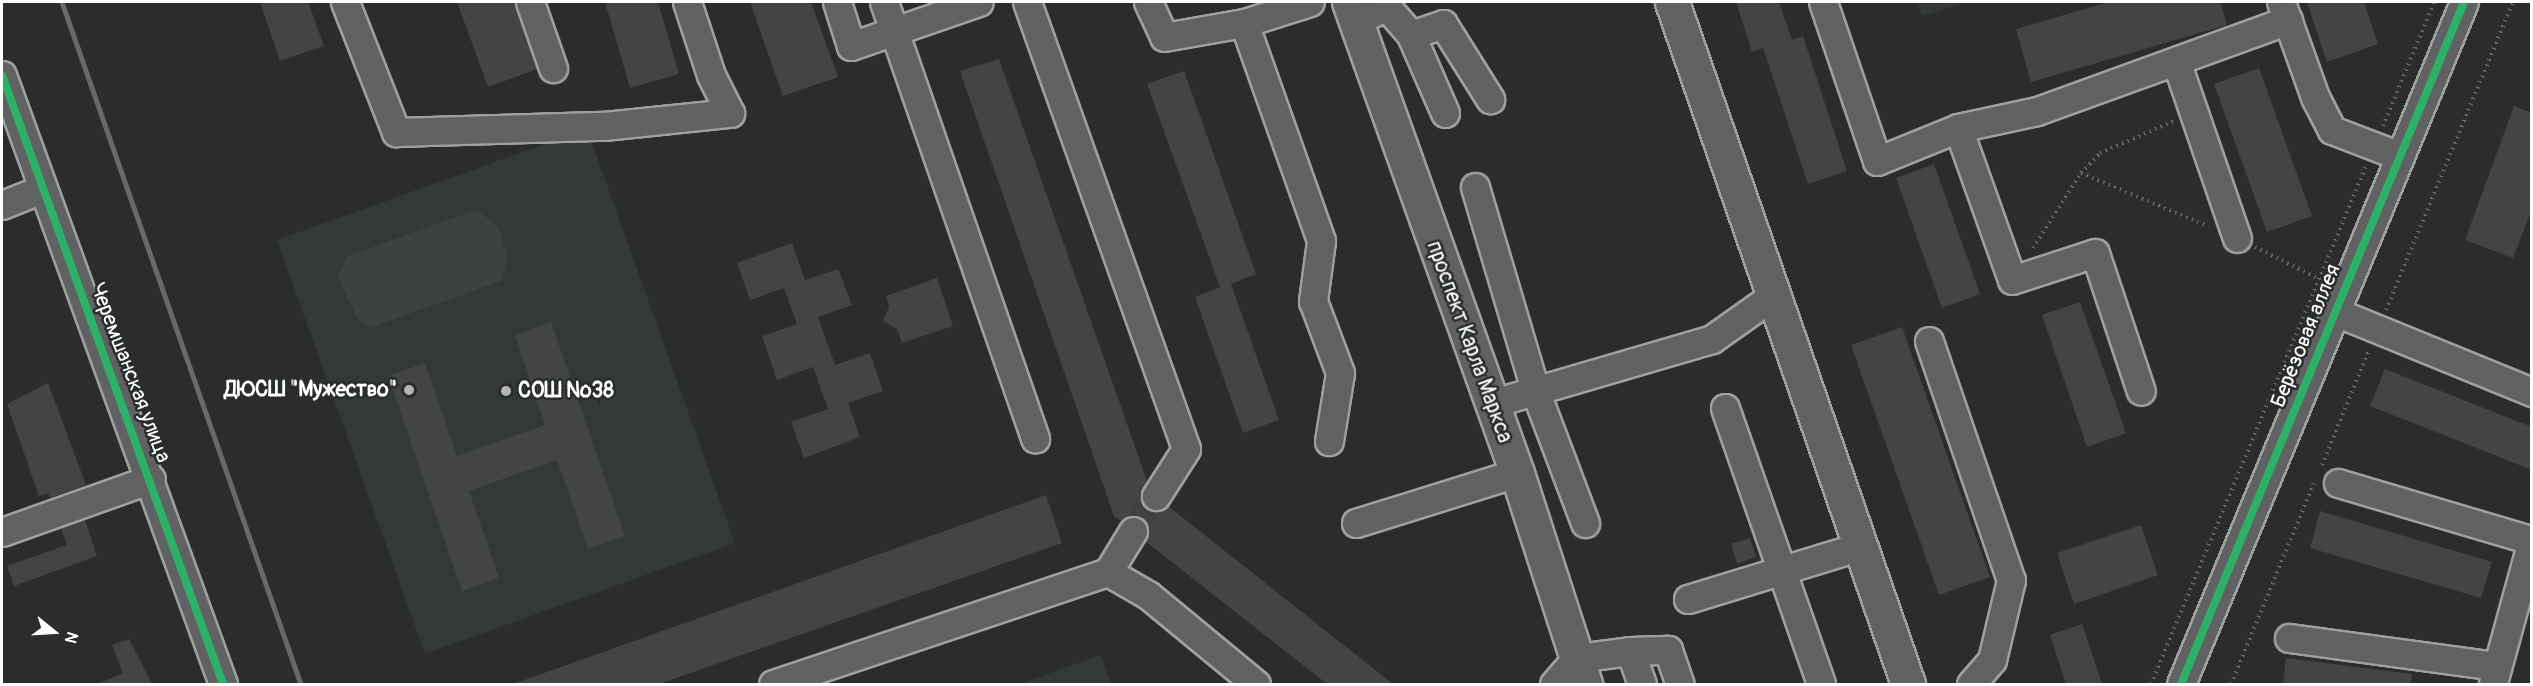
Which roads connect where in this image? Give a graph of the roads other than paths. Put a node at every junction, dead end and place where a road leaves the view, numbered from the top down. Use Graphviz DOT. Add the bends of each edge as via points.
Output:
graph roads {
  1 [pos="345,2"];
  2 [pos="530,2"];
  3 [pos="687,2"];
  4 [pos="837,2"];
  5 [pos="884,2"];
  6 [pos="979,2"];
  7 [pos="1027,2"];
  8 [pos="1148,2"];
  9 [pos="1310,2"];
  10 [pos="1672,2"];
  11 [pos="1823,2"];
  12 [pos="2464,2"];
  13 [pos="1387,4"];
  14 [pos="1353,11"];
  15 [pos="2284,11"];
  16 [pos="1245,23"];
  17 [pos="894,32"];
  18 [pos="1411,35"];
  19 [pos="2176,61"];
  20 [pos="553,68"];
  21 [pos="2,75"];
  22 [pos="1490,99"];
  23 [pos="1445,112"];
  24 [pos="1958,128"];
  25 [pos="2400,156"];
  26 [pos="1475,188"];
  27 [pos="42,189"];
  28 [pos="2,205"];
  29 [pos="2236,238"];
  30 [pos="1774,295"];
  31 [pos="2336,312"];
  32 [pos="1929,340"];
  33 [pos="2141,391"];
  34 [pos="2532,392"];
  35 [pos="1536,393"];
  36 [pos="1490,404"];
  37 [pos="1725,408"];
  38 [pos="1035,440"];
  39 [pos="1329,441"];
  40 [pos="1517,473"];
  41 [pos="151,479"];
  42 [pos="2338,483"];
  43 [pos="1156,496"];
  44 [pos="1356,523"];
  45 [pos="1585,523"];
  46 [pos="1133,531"];
  47 [pos="2,532"];
  48 [pos="2531,540"];
  49 [pos="1858,547"];
  50 [pos="1779,571"];
  51 [pos="1108,572"];
  52 [pos="1688,599"];
  53 [pos="2289,638"];
  54 [pos="1630,651"];
  55 [pos="1581,671"];
  56 [pos="2494,675"];
  57 [pos="223,684"];
  58 [pos="773,684"];
  59 [pos="1256,684"];
  60 [pos="1554,684"];
  61 [pos="1642,684"];
  62 [pos="1680,684"];
  63 [pos="1821,684"];
  64 [pos="1908,684"];
  65 [pos="1971,684"];
  66 [pos="2181,684"];
  1 -- 3 [label="street" via="396,132 604,126 730,113 711,75"];
  2 -- 20 [label="street"];
  4 -- 17 [label="street" via="851,46"];
  5 -- 17 [label="street"];
  6 -- 17 [label="street"];
  7 -- 43 [label="street" via="1186,449"];
  8 -- 16 [label="street" via="1164,36"];
  9 -- 16 [label="street"];
  10 -- 30 [label="main road"];
  11 -- 24 [label="street" via="1877,161"];
  12 -- 25 [label="street, Берёзовая аллея"];
  13 -- 14 [label="street"];
  13 -- 18 [label="street"];
  14 -- 36 [label="main road, проспект Карла Маркса"];
  15 -- 19 [label="street"];
  15 -- 25 [label="street" via="2332,130"];
  16 -- 39 [label="street" via="1321,241 1313,301 1340,374"];
  17 -- 38 [label="street"];
  18 -- 22 [label="street" via="1443,24"];
  18 -- 23 [label="street"];
  19 -- 24 [label="street" via="2037,111"];
  19 -- 29 [label="street"];
  21 -- 27 [label="street, Черемшанская улица"];
  24 -- 33 [label="street" via="2012,280 2095,254"];
  25 -- 31 [label="street, Берёзовая аллея"];
  26 -- 35 [label="street"];
  27 -- 28 [label="street"];
  27 -- 41 [label="street, Черемшанская улица"];
  30 -- 35 [label="street" via="1712,339"];
  30 -- 49 [label="main road"];
  31 -- 34 [label="street"];
  31 -- 66 [label="street, Берёзовая аллея"];
  32 -- 65 [label="street" via="2011,580 1992,660"];
  35 -- 36 [label="street"];
  35 -- 45 [label="street"];
  36 -- 40 [label="main road, проспект Карла Маркса"];
  37 -- 50 [label="street"];
  40 -- 44 [label="street"];
  40 -- 55 [label="main road, проспект Карла Маркса"];
  41 -- 47 [label="street"];
  41 -- 57 [label="street, Черемшанская улица"];
  42 -- 48 [label="street"];
  46 -- 51 [label="street"];
  48 -- 56 [label="street"];
  49 -- 50 [label="street"];
  49 -- 64 [label="main road"];
  50 -- 52 [label="street"];
  50 -- 63 [label="street"];
  51 -- 58 [label="street"];
  51 -- 59 [label="street" via="1148,595"];
  53 -- 56 [label="street"];
  54 -- 55 [label="street"];
  54 -- 61 [label="street"];
  54 -- 62 [label="street" via="1668,650"];
  55 -- 60 [label="street"];
}
